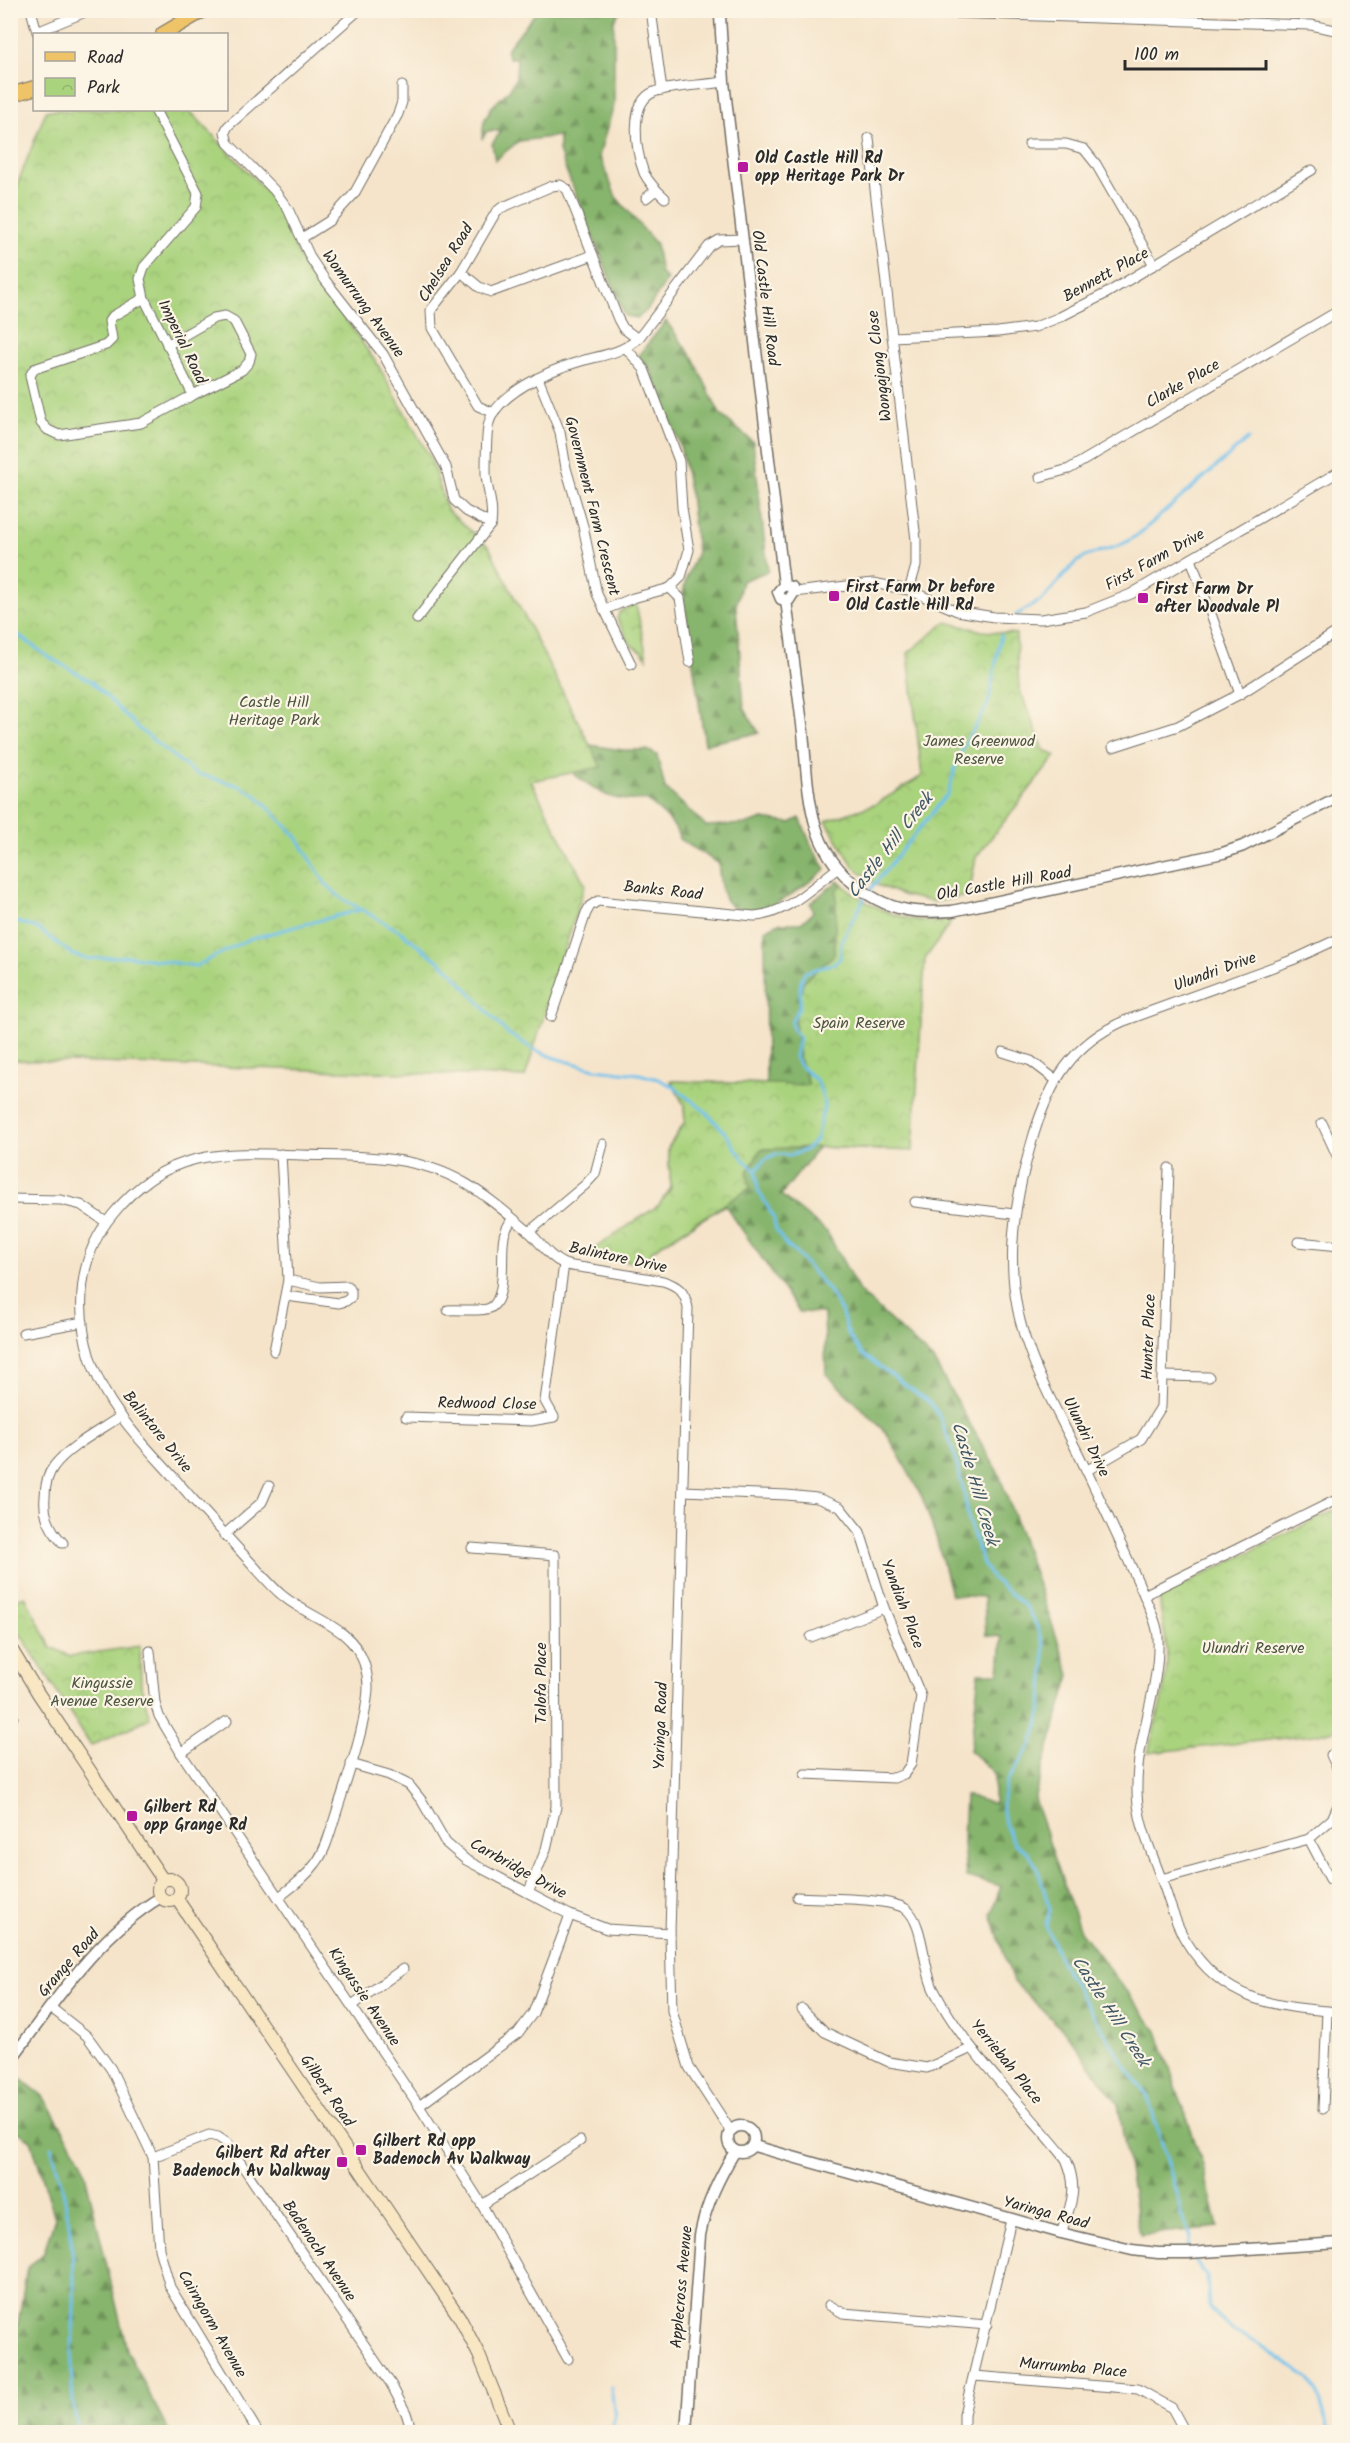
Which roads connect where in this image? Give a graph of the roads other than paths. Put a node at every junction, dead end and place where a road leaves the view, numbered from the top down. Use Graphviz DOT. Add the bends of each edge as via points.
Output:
graph roads {
  1 [pos="31,10"];
  2 [pos="90,10"];
  3 [pos="204,10"];
  4 [pos="359,10"];
  5 [pos="651,10"];
  6 [pos="858,10"];
  7 [pos="1231,10"];
  8 [pos="721,12"];
  9 [pos="1231,22"];
  10 [pos="1340,31"];
  11 [pos="166,33"];
  12 [pos="724,82"];
  13 [pos="402,86"];
  14 [pos="33,88"];
  15 [pos="662,90"];
  16 [pos="10,95"];
  17 [pos="156,111"];
  18 [pos="869,138"];
  19 [pos="1029,144"];
  20 [pos="1312,170"];
  21 [pos="656,190"];
  22 [pos="646,198"];
  23 [pos="664,198"];
  24 [pos="302,238"];
  25 [pos="742,239"];
  26 [pos="592,255"];
  27 [pos="1154,265"];
  28 [pos="461,272"];
  29 [pos="144,298"];
  30 [pos="1340,310"];
  31 [pos="891,337"];
  32 [pos="638,339"];
  33 [pos="167,345"];
  34 [pos="626,348"];
  35 [pos="538,378"];
  36 [pos="193,395"];
  37 [pos="494,413"];
  38 [pos="1340,471"];
  39 [pos="1040,477"];
  40 [pos="491,524"];
  41 [pos="1191,559"];
  42 [pos="670,588"];
  43 [pos="909,590"];
  44 [pos="790,596"];
  45 [pos="604,610"];
  46 [pos="417,620"];
  47 [pos="1340,630"];
  48 [pos="690,662"];
  49 [pos="631,664"];
  50 [pos="1240,694"];
  51 [pos="1113,747"];
  52 [pos="1340,796"];
  53 [pos="838,868"];
  54 [pos="1340,938"];
  55 [pos="551,1017"];
  56 [pos="1003,1052"];
  57 [pos="1056,1080"];
  58 [pos="1322,1123"];
  59 [pos="603,1144"];
  60 [pos="281,1154"];
  61 [pos="1340,1162"];
  62 [pos="1169,1168"];
  63 [pos="10,1199"];
  64 [pos="915,1202"];
  65 [pos="1014,1214"];
  66 [pos="512,1219"];
  67 [pos="106,1222"];
  68 [pos="529,1232"];
  69 [pos="1298,1242"];
  70 [pos="1340,1246"];
  71 [pos="564,1264"];
  72 [pos="288,1280"];
  73 [pos="285,1296"];
  74 [pos="688,1308"];
  75 [pos="448,1310"];
  76 [pos="83,1322"];
  77 [pos="23,1333"];
  78 [pos="274,1351"];
  79 [pos="1163,1376"];
  80 [pos="1209,1377"];
  81 [pos="121,1416"];
  82 [pos="406,1417"];
  83 [pos="1086,1471"];
  84 [pos="269,1486"];
  85 [pos="683,1491"];
  86 [pos="1340,1498"];
  87 [pos="224,1535"];
  88 [pos="63,1542"];
  89 [pos="472,1548"];
  90 [pos="1144,1595"];
  91 [pos="884,1608"];
  92 [pos="811,1637"];
  93 [pos="10,1647"];
  94 [pos="150,1651"];
  95 [pos="227,1721"];
  96 [pos="181,1753"];
  97 [pos="1330,1755"];
  98 [pos="351,1764"];
  99 [pos="805,1774"];
  100 [pos="1340,1774"];
  101 [pos="1340,1801"];
  102 [pos="1309,1839"];
  103 [pos="1161,1879"];
  104 [pos="1330,1879"];
  105 [pos="163,1880"];
  106 [pos="529,1891"];
  107 [pos="161,1897"];
  108 [pos="279,1897"];
  109 [pos="797,1897"];
  110 [pos="177,1899"];
  111 [pos="570,1915"];
  112 [pos="670,1933"];
  113 [pos="403,1968"];
  114 [pos="351,2005"];
  115 [pos="50,2007"];
  116 [pos="802,2009"];
  117 [pos="1328,2011"];
  118 [pos="1340,2012"];
  119 [pos="972,2048"];
  120 [pos="12,2055"];
  121 [pos="419,2106"];
  122 [pos="1323,2109"];
  123 [pos="730,2130"];
  124 [pos="580,2141"];
  125 [pos="754,2146"];
  126 [pos="735,2151"];
  127 [pos="153,2157"];
  128 [pos="482,2205"];
  129 [pos="1011,2220"];
  130 [pos="1061,2234"];
  131 [pos="1340,2243"];
  132 [pos="830,2305"];
  133 [pos="987,2325"];
  134 [pos="568,2359"];
  135 [pos="974,2376"];
  136 [pos="258,2433"];
  137 [pos="412,2433"];
  138 [pos="510,2433"];
  139 [pos="686,2433"];
  140 [pos="964,2433"];
  141 [pos="1185,2433"];
  1 -- 2 [label="street" via="37,32"];
  3 -- 11 [label="main road"];
  4 -- 24 [label="street, Womurrung Avenue" via="225,132 228,143 288,209"];
  5 -- 15 [label="street"];
  6 -- 9 [label="street"];
  7 -- 9 [label="street"];
  8 -- 12 [label="street, Old Castle Hill Road"];
  9 -- 10 [label="street" via="1311,25"];
  12 -- 15 [label="street"];
  12 -- 25 [label="street, Old Castle Hill Road"];
  13 -- 24 [label="street" via="398,114 354,194 329,221"];
  14 -- 16 [label="main road"];
  15 -- 21 [label="street" via="644,98 636,126 644,172"];
  17 -- 29 [label="street, Imperial Road" via="198,193 196,207 144,267 140,279"];
  18 -- 31 [label="street, Wongajong Close"];
  19 -- 27 [label="street" via="1066,144 1084,149"];
  20 -- 27 [label="street, Bennett Place"];
  21 -- 22 [label="street"];
  21 -- 23 [label="street"];
  24 -- 40 [label="street, Womurrung Avenue" via="325,280 383,354 446,467 454,500"];
  25 -- 32 [label="street" via="719,240 709,246"];
  25 -- 44 [label="street, Old Castle Hill Road" via="784,585 792,587"];
  26 -- 28 [label="street" via="491,292"];
  26 -- 28 [label="street, Chelsea Road" via="569,191 556,185 496,212"];
  26 -- 32 [label="street, Chelsea Road" via="621,324"];
  27 -- 31 [label="street, Bennett Place" via="1035,327"];
  28 -- 37 [label="street, Chelsea Road" via="436,302 430,321 478,406"];
  29 -- 33 [label="street, Imperial Road"];
  29 -- 36 [label="street, Imperial Road" via="113,316 112,339 106,345 34,369 30,376 41,423 59,435 141,423"];
  30 -- 39 [label="street, Clarke Place" via="1069,469"];
  31 -- 43 [label="street, Wongajong Close" via="917,553"];
  32 -- 34 [label="street"];
  33 -- 36 [label="street, Imperial Road"];
  33 -- 36 [label="street" via="214,318 225,316 234,321 251,354 249,362 242,370"];
  34 -- 35 [label="street"];
  34 -- 42 [label="street" via="644,369 679,461 681,508 689,550 681,577"];
  35 -- 37 [label="street" via="500,404"];
  35 -- 45 [label="street, Government Farm Crescent" via="560,432"];
  37 -- 40 [label="street" via="488,426 486,475 494,509"];
  38 -- 41 [label="street, First Farm Drive"];
  40 -- 46 [label="street"];
  41 -- 43 [label="street, First Farm Drive" via="1115,602 1054,618 975,614 944,606"];
  41 -- 50 [label="street"];
  42 -- 45 [label="street, Government Farm Crescent"];
  42 -- 48 [label="street" via="680,598"];
  43 -- 44 [label="street, First Farm Drive" via="864,584"];
  44 -- 53 [label="street, Old Castle Hill Road" via="816,828"];
  45 -- 49 [label="street"];
  47 -- 50 [label="street"];
  50 -- 51 [label="street" via="1178,726"];
  52 -- 53 [label="street, Old Castle Hill Road" via="1223,854 952,911 916,911 883,902 850,881"];
  53 -- 55 [label="street, Banks Road" via="784,910 766,915 598,901 586,914"];
  54 -- 57 [label="street, Ulundri Drive" via="1295,959 1114,1026 1083,1047"];
  56 -- 57 [label="street" via="1031,1061"];
  57 -- 65 [label="street, Ulundri Drive" via="1041,1112"];
  58 -- 61 [label="street"];
  59 -- 68 [label="street" via="590,1180"];
  60 -- 66 [label="street, Balintore Drive" via="396,1160 446,1172 464,1180"];
  60 -- 67 [label="street, Balintore Drive" via="230,1153 189,1160 156,1174 125,1198"];
  60 -- 72 [label="street"];
  62 -- 79 [label="street, Hunter Place"];
  63 -- 67 [label="street" via="61,1200 81,1205"];
  64 -- 65 [label="street"];
  65 -- 83 [label="street, Ulundri Drive" via="1013,1276 1023,1332 1038,1373"];
  66 -- 68 [label="street, Balintore Drive"];
  66 -- 75 [label="street" via="504,1235 497,1300 483,1310"];
  67 -- 76 [label="street, Balintore Drive" via="88,1257 82,1280"];
  68 -- 71 [label="street, Balintore Drive"];
  69 -- 70 [label="street"];
  71 -- 74 [label="street, Balintore Drive" via="676,1285 685,1295"];
  71 -- 82 [label="street, Redwood Close" via="545,1401 554,1417 531,1421"];
  72 -- 73 [label="street"];
  72 -- 73 [label="street" via="320,1287 348,1286 351,1297 339,1303"];
  73 -- 78 [label="street"];
  74 -- 85 [label="street, Yaringa Road"];
  76 -- 77 [label="street"];
  76 -- 81 [label="street, Balintore Drive" via="93,1365"];
  79 -- 80 [label="street"];
  79 -- 83 [label="street, Hunter Place" via="1161,1407 1141,1438"];
  81 -- 87 [label="street, Balintore Drive"];
  81 -- 88 [label="street" via="53,1467 46,1483 44,1507 50,1527"];
  83 -- 90 [label="street, Ulundri Drive"];
  84 -- 87 [label="street" via="262,1502"];
  85 -- 91 [label="street, Yandiah Place" via="817,1498 840,1507 860,1532"];
  85 -- 112 [label="street, Yaringa Road"];
  86 -- 90 [label="street"];
  87 -- 98 [label="street, Balintore Drive" via="281,1595 348,1636 359,1652 369,1683"];
  89 -- 106 [label="street, Talofa Place" via="555,1555 556,1807 546,1850"];
  90 -- 103 [label="street, Ulundri Drive" via="1158,1636 1155,1684 1139,1760 1138,1811"];
  91 -- 92 [label="street"];
  91 -- 99 [label="street, Yandiah Place" via="921,1696 911,1764 904,1774 894,1778"];
  93 -- 105 [label="main road"];
  94 -- 96 [label="street, Kingussie Avenue" via="155,1704"];
  95 -- 96 [label="street"];
  96 -- 108 [label="street, Kingussie Avenue"];
  97 -- 100 [label="street"];
  98 -- 106 [label="street, Carrbridge Drive" via="389,1774 409,1785 446,1843 466,1860"];
  98 -- 108 [label="street, Balintore Drive" via="318,1862"];
  101 -- 102 [label="street" via="1332,1819"];
  102 -- 103 [label="street"];
  102 -- 104 [label="street"];
  103 -- 117 [label="street, Ulundri Drive" via="1185,1940 1209,1971 1246,1996 1265,2003"];
  105 -- 107 [label="main road" via="158,1887"];
  105 -- 110 [label="main road" via="172,1879 179,1884"];
  106 -- 111 [label="street, Carrbridge Drive"];
  107 -- 110 [label="main road" via="167,1901"];
  107 -- 115 [label="street, Grange Road" via="120,1927"];
  108 -- 114 [label="street, Kingussie Avenue"];
  109 -- 119 [label="street, Yerriebah Place" via="891,1902 907,1910 915,1921 933,1989"];
  110 -- 138 [label="main road, Gilbert Road" via="460,2318"];
  111 -- 112 [label="street, Carrbridge Drive" via="607,1929"];
  111 -- 121 [label="street" via="533,2013 523,2026"];
  112 -- 123 [label="street, Yaringa Road" via="672,2011 689,2067"];
  113 -- 114 [label="street"];
  114 -- 121 [label="street, Kingussie Avenue"];
  115 -- 120 [label="street, Grange Road"];
  115 -- 127 [label="street, Cairngorm Avenue" via="87,2036 105,2058"];
  116 -- 119 [label="street" via="825,2032 889,2062 927,2068"];
  117 -- 118 [label="street, Ulundri Drive"];
  117 -- 122 [label="street"];
  119 -- 130 [label="street, Yerriebah Place" via="1066,2159 1073,2175 1074,2197"];
  121 -- 128 [label="street, Kingussie Avenue"];
  123 -- 125 [label="street" via="744,2126 753,2132"];
  123 -- 126 [label="street" via="729,2146"];
  124 -- 128 [label="street"];
  125 -- 126 [label="street" via="749,2151"];
  125 -- 129 [label="street, Yaringa Road"];
  126 -- 139 [label="street, Applecross Avenue" via="718,2180 700,2235"];
  127 -- 136 [label="street, Cairngorm Avenue" via="159,2248 170,2287"];
  127 -- 137 [label="street, Badenoch Avenue" via="209,2135 227,2143 392,2384"];
  128 -- 134 [label="street, Kingussie Avenue"];
  129 -- 130 [label="street, Yaringa Road"];
  129 -- 133 [label="street"];
  130 -- 131 [label="street, Yaringa Road" via="1158,2253"];
  132 -- 133 [label="street" via="843,2313"];
  133 -- 135 [label="street"];
  135 -- 140 [label="street" via="964,2414"];
  135 -- 141 [label="street, Murrumba Place" via="1138,2389 1172,2408"];
}
